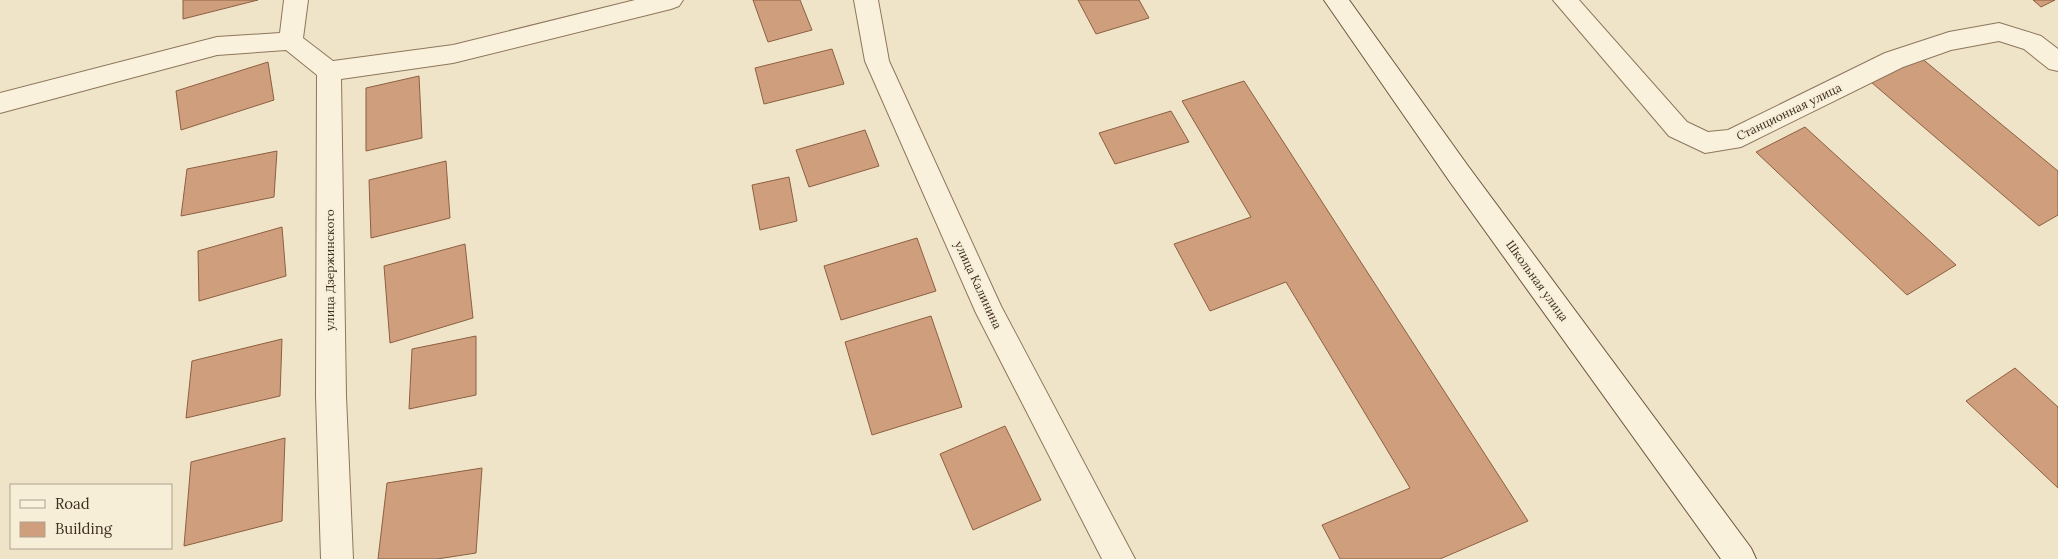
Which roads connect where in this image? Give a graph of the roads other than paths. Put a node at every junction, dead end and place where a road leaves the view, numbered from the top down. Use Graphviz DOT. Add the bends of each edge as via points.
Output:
graph roads {
  1 [pos="296,0"];
  2 [pos="670,0"];
  3 [pos="1336,0"];
  4 [pos="1565,0"];
  5 [pos="864,1"];
  6 [pos="291,41"];
  7 [pos="2058,62"];
  8 [pos="329,72"];
  9 [pos="0,103"];
  10 [pos="338,559"];
  11 [pos="1119,559"];
  12 [pos="1740,559"];
  1 -- 6 [label="street"];
  2 -- 8 [label="street" via="452,54"];
  3 -- 12 [label="street, Школьная улица"];
  4 -- 7 [label="street, Станционная улица" via="1678,129 1705,143 1732,140 1894,60 1950,40 2000,32 2032,42"];
  5 -- 11 [label="street, улица Калинина" via="877,61 990,313"];
  6 -- 8 [label="street"];
  6 -- 9 [label="street" via="217,46"];
  8 -- 10 [label="street, улица Дзержинского" via="331,396"];
}
